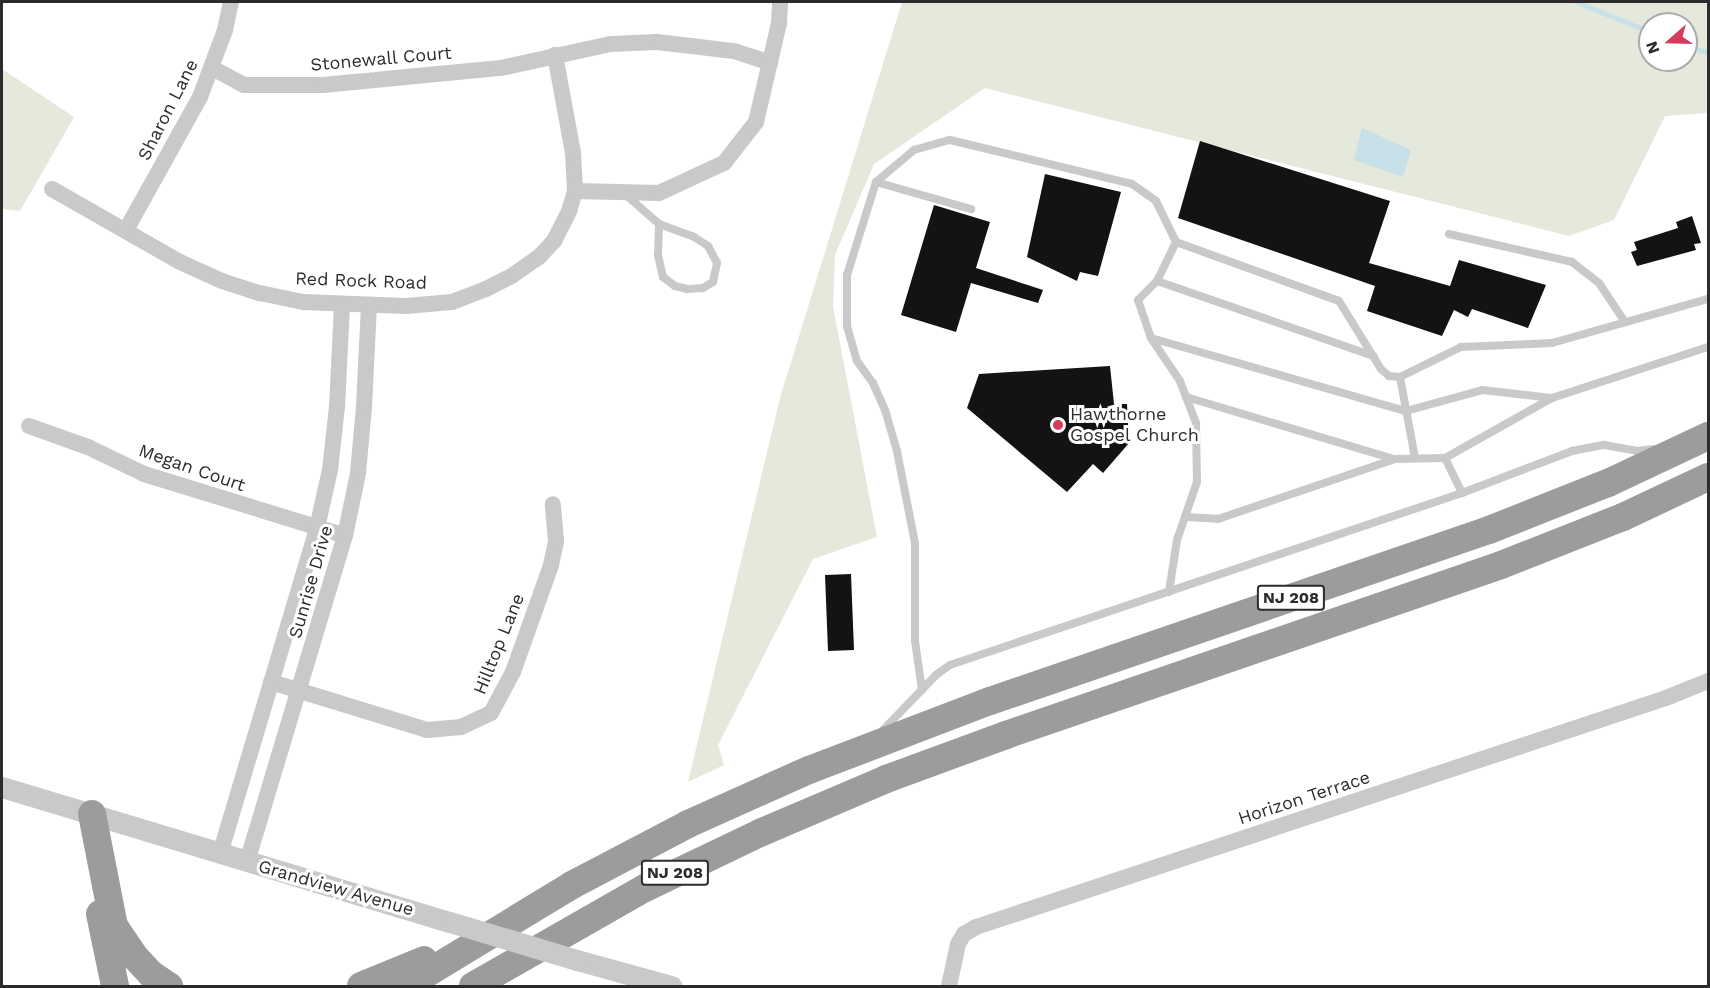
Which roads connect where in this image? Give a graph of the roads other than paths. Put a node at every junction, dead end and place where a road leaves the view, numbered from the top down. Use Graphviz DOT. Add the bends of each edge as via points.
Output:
graph roads {
  1 [pos="231,2"];
  2 [pos="780,2"];
  3 [pos="555,55"];
  4 [pos="770,63"];
  5 [pos="212,68"];
  6 [pos="876,182"];
  7 [pos="52,189"];
  8 [pos="575,191"];
  9 [pos="623,192"];
  10 [pos="971,209"];
  11 [pos="658,224"];
  12 [pos="126,230"];
  13 [pos="1449,234"];
  14 [pos="1176,242"];
  15 [pos="1157,281"];
  16 [pos="1708,299"];
  17 [pos="342,304"];
  18 [pos="369,305"];
  19 [pos="1625,322"];
  20 [pos="1151,338"];
  21 [pos="1708,347"];
  22 [pos="1373,356"];
  23 [pos="1400,377"];
  24 [pos="1186,397"];
  25 [pos="1552,398"];
  26 [pos="1406,411"];
  27 [pos="29,426"];
  28 [pos="1708,434"];
  29 [pos="1415,458"];
  30 [pos="1445,458"];
  31 [pos="1395,459"];
  32 [pos="1708,477"];
  33 [pos="1462,493"];
  34 [pos="553,504"];
  35 [pos="1185,517"];
  36 [pos="317,528"];
  37 [pos="345,536"];
  38 [pos="1169,592"];
  39 [pos="1708,681"];
  40 [pos="271,682"];
  41 [pos="922,690"];
  42 [pos="300,691"];
  43 [pos="868,745"];
  44 [pos="2,787"];
  45 [pos="92,814"];
  46 [pos="220,854"];
  47 [pos="247,862"];
  48 [pos="513,919"];
  49 [pos="528,953"];
  50 [pos="115,987"];
  51 [pos="169,987"];
  52 [pos="361,987"];
  53 [pos="406,987"];
  54 [pos="473,987"];
  55 [pos="485,987"];
  56 [pos="671,987"];
  57 [pos="949,987"];
  1 -- 5 [label="street, Sharon Lane"];
  2 -- 4 [label="street"];
  3 -- 4 [label="street" via="610,44 657,42 734,51"];
  3 -- 5 [label="street, Stonewall Court" via="501,68 323,85 244,85"];
  3 -- 8 [label="street, Red Rock Road" via="573,153"];
  4 -- 9 [label="street" via="756,122 724,163 658,193"];
  5 -- 12 [label="street, Sharon Lane"];
  6 -- 10 [label="lane"];
  6 -- 14 [label="lane" via="914,150 950,140 1132,184 1156,201"];
  6 -- 41 [label="lane" via="847,275 848,327 857,361 885,410 897,451 915,543 915,641"];
  7 -- 12 [label="street, Red Rock Road"];
  8 -- 9 [label="street"];
  8 -- 18 [label="street, Red Rock Road" via="554,241 513,275 452,302"];
  9 -- 11 [label="lane"];
  11 -- 11 [label="lane" via="708,246 717,263 712,282 704,288 687,289 663,277"];
  12 -- 17 [label="street, Red Rock Road" via="222,281 303,302"];
  13 -- 19 [label="lane" via="1572,262 1599,283"];
  14 -- 15 [label="lane"];
  14 -- 22 [label="lane" via="1339,300"];
  15 -- 20 [label="lane" via="1138,300"];
  15 -- 22 [label="lane"];
  16 -- 19 [label="lane"];
  17 -- 18 [label="street, Red Rock Road"];
  17 -- 36 [label="street, Sunrise Drive" via="330,470"];
  18 -- 37 [label="street, Sunrise Drive" via="361,440"];
  19 -- 23 [label="lane" via="1552,343 1461,347"];
  20 -- 24 [label="lane" via="1180,381"];
  20 -- 26 [label="lane"];
  21 -- 25 [label="lane"];
  22 -- 23 [label="lane" via="1389,376"];
  23 -- 26 [label="lane"];
  24 -- 31 [label="lane"];
  24 -- 35 [label="lane" via="1196,423 1197,482"];
  25 -- 26 [label="lane" via="1482,390"];
  25 -- 30 [label="lane"];
  26 -- 29 [label="lane"];
  27 -- 36 [label="street, Megan Court" via="144,474"];
  28 -- 33 [label="lane" via="1636,451 1590,446"];
  28 -- 43 [label="highway, NJ 208" via="1608,483 1489,530"];
  29 -- 30 [label="lane"];
  29 -- 31 [label="lane"];
  30 -- 33 [label="lane"];
  31 -- 35 [label="lane" via="1218,519"];
  32 -- 49 [label="highway, NJ 208" via="1623,517 1491,569 886,779 704,859"];
  33 -- 38 [label="lane"];
  34 -- 42 [label="street, Hilltop Lane" via="556,541 551,565 513,672 491,713 461,727 427,730"];
  35 -- 38 [label="lane" via="1177,540"];
  36 -- 37 [label="street, Megan Court"];
  36 -- 40 [label="street, Sunrise Drive"];
  37 -- 42 [label="street, Sunrise Drive"];
  38 -- 41 [label="lane" via="950,665"];
  39 -- 57 [label="street, Horizon Terrace" via="976,927 964,934 958,944"];
  40 -- 42 [label="street, Hilltop Lane"];
  40 -- 46 [label="street, Sunrise Drive"];
  41 -- 43 [label="lane"];
  42 -- 47 [label="street, Sunrise Drive"];
  43 -- 48 [label="highway, NJ 208" via="688,824"];
  44 -- 45 [label="street, Grandview Avenue"];
  45 -- 46 [label="street, Grandview Avenue"];
  45 -- 50 [label="highway" via="90,857"];
  45 -- 51 [label="highway" via="114,926 135,957"];
  46 -- 47 [label="street, Grandview Avenue"];
  47 -- 56 [label="street, Grandview Avenue, bridge"];
  48 -- 52 [label="highway"];
  48 -- 53 [label="highway, NJ 208"];
  49 -- 54 [label="highway, NJ 208"];
  49 -- 55 [label="street"];
}
